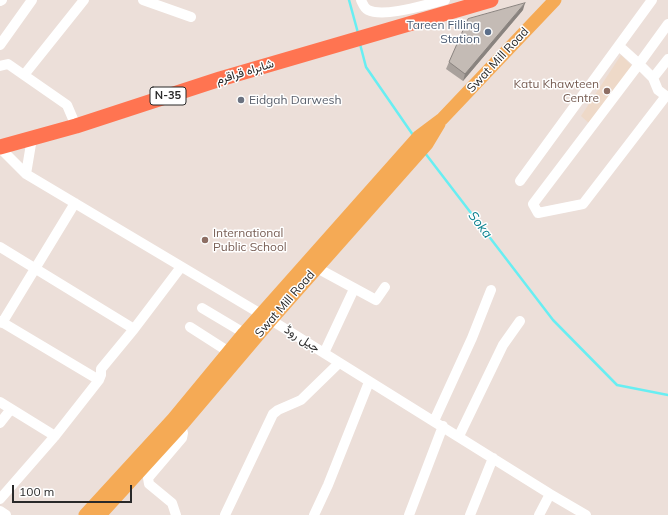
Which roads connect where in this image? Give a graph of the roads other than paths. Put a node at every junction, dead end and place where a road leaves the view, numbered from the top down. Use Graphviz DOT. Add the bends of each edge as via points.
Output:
graph roads {
  1 [pos="32,0"];
  2 [pos="84,0"];
  3 [pos="143,0"];
  4 [pos="361,0"];
  5 [pos="446,0"];
  6 [pos="490,0"];
  7 [pos="555,0"];
  8 [pos="652,0"];
  9 [pos="191,18"];
  10 [pos="668,24"];
  11 [pos="0,45"];
  12 [pos="619,46"];
  13 [pos="668,59"];
  14 [pos="639,64"];
  15 [pos="0,66"];
  16 [pos="24,75"];
  17 [pos="653,78"];
  18 [pos="76,126"];
  19 [pos="32,138"];
  20 [pos="0,148"];
  21 [pos="401,165"];
  22 [pos="26,174"];
  23 [pos="520,181"];
  24 [pos="75,203"];
  25 [pos="0,247"];
  26 [pos="181,267"];
  27 [pos="317,268"];
  28 [pos="36,269"];
  29 [pos="386,287"];
  30 [pos="354,288"];
  31 [pos="491,290"];
  32 [pos="202,308"];
  33 [pos="266,317"];
  34 [pos="520,321"];
  35 [pos="1,322"];
  36 [pos="190,327"];
  37 [pos="134,329"];
  38 [pos="244,333"];
  39 [pos="229,352"];
  40 [pos="324,353"];
  41 [pos="339,363"];
  42 [pos="99,380"];
  43 [pos="370,382"];
  44 [pos="0,402"];
  45 [pos="11,409"];
  46 [pos="434,421"];
  47 [pos="0,423"];
  48 [pos="182,426"];
  49 [pos="443,426"];
  50 [pos="55,436"];
  51 [pos="459,436"];
  52 [pos="493,458"];
  53 [pos="121,482"];
  54 [pos="550,494"];
  55 [pos="0,499"];
  56 [pos="0,511"];
  57 [pos="6,515"];
  58 [pos="85,515"];
  59 [pos="100,515"];
  60 [pos="176,515"];
  61 [pos="225,515"];
  62 [pos="314,515"];
  63 [pos="409,515"];
  64 [pos="470,515"];
  65 [pos="539,515"];
  66 [pos="586,515"];
  1 -- 11 [label="street"];
  2 -- 16 [label="street"];
  3 -- 9 [label="street"];
  4 -- 5 [label="street" via="369,11 380,12 402,11"];
  6 -- 18 [label="highway, شاہراہ قراقرم / N-35" via="220,79"];
  7 -- 21 [label="main road, Swat Mill Road" via="442,119 427,144"];
  8 -- 12 [label="street"];
  10 -- 14 [label="street"];
  12 -- 14 [label="street"];
  12 -- 23 [label="street"];
  13 -- 17 [label="street"];
  14 -- 17 [label="street"];
  14 -- 17 [label="street" via="533,204 538,213 583,204 666,96 658,90"];
  15 -- 16 [label="street" via="8,64"];
  16 -- 18 [label="street" via="67,105"];
  18 -- 19 [label="highway, شاہراہ قراقرم / N-35"];
  19 -- 20 [label="highway, شاہراہ قراقرم / N-35"];
  19 -- 22 [label="street"];
  20 -- 22 [label="street, جیل روڈ"];
  21 -- 27 [label="main road, Swat Mill Road"];
  21 -- 33 [label="main road, Swat Mill Road"];
  22 -- 24 [label="street, جیل روڈ"];
  24 -- 26 [label="street, جیل روڈ"];
  24 -- 28 [label="street"];
  25 -- 28 [label="street"];
  26 -- 33 [label="street, جیل روڈ"];
  26 -- 37 [label="street"];
  27 -- 30 [label="street"];
  27 -- 33 [label="main road, Swat Mill Road"];
  28 -- 35 [label="street"];
  28 -- 37 [label="street"];
  29 -- 30 [label="street" via="376,300"];
  30 -- 40 [label="street"];
  31 -- 46 [label="street"];
  32 -- 38 [label="street"];
  33 -- 38 [label="main road, Swat Mill Road"];
  33 -- 40 [label="street, جیل روڈ"];
  33 -- 48 [label="main road, Swat Mill Road"];
  34 -- 51 [label="street" via="503,345"];
  35 -- 42 [label="street"];
  36 -- 39 [label="street"];
  37 -- 42 [label="street" via="101,369"];
  38 -- 39 [label="main road, Swat Mill Road"];
  39 -- 53 [label="main road, Swat Mill Road"];
  40 -- 41 [label="street, جیل روڈ"];
  41 -- 43 [label="street, جیل روڈ"];
  41 -- 61 [label="street" via="298,403 273,414"];
  42 -- 50 [label="street"];
  43 -- 46 [label="street, جیل روڈ"];
  43 -- 62 [label="street"];
  44 -- 45 [label="street"];
  45 -- 47 [label="street"];
  45 -- 50 [label="street"];
  46 -- 49 [label="street, جیل روڈ"];
  48 -- 53 [label="main road, Swat Mill Road"];
  48 -- 60 [label="street" via="182,438 148,478 149,484 172,503"];
  49 -- 51 [label="street, جیل روڈ"];
  49 -- 63 [label="street"];
  50 -- 55 [label="street"];
  51 -- 52 [label="street, جیل روڈ"];
  52 -- 54 [label="street, جیل روڈ"];
  52 -- 64 [label="street"];
  53 -- 58 [label="main road"];
  53 -- 59 [label="main road"];
  54 -- 65 [label="street"];
  54 -- 66 [label="street, جیل روڈ"];
  56 -- 57 [label="street"];
}
